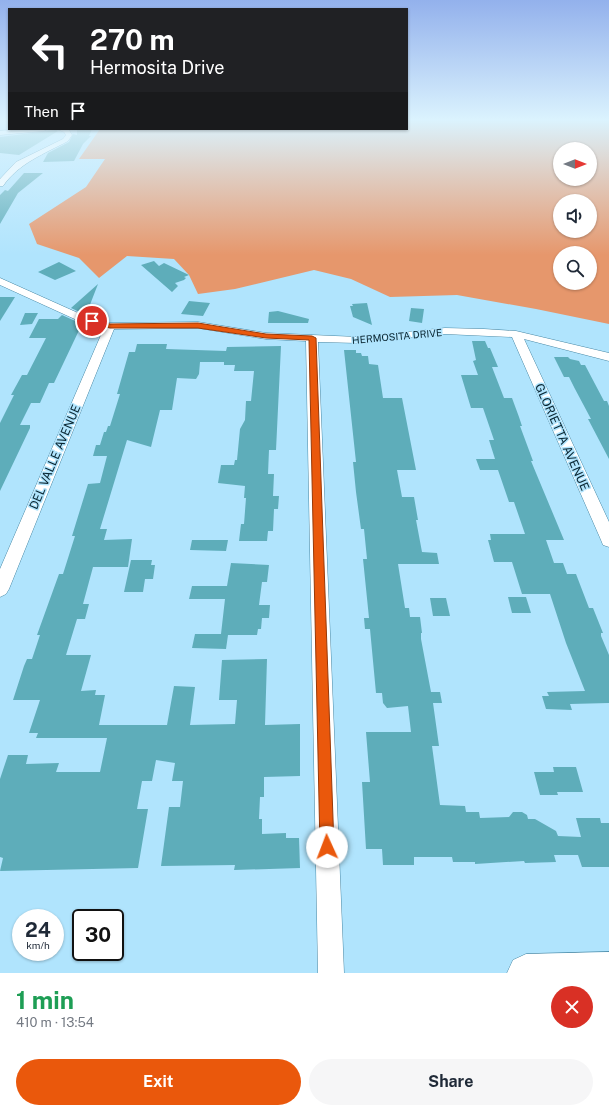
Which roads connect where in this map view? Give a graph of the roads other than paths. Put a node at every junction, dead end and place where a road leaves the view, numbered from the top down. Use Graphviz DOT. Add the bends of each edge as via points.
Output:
graph roads {
  1 [pos="19,164"];
  2 [pos="0,184"];
  3 [pos="0,282"];
  4 [pos="110,326"];
  5 [pos="516,334"];
  6 [pos="312,338"];
  7 [pos="609,357"];
  8 [pos="609,540"];
  9 [pos="0,589"];
  10 [pos="609,970"];
  11 [pos="331,973"];
  12 [pos="526,973"];
  1 -- 2 [label="street"];
  3 -- 4 [label="street, HERMOSITA DRIVE" via="83,319"];
  4 -- 6 [label="street, HERMOSITA DRIVE" via="198,326 266,336"];
  4 -- 9 [label="street, DEL VALLE AVENUE"];
  5 -- 6 [label="street, HERMOSITA DRIVE" via="445,331 358,340"];
  5 -- 7 [label="street, HERMOSITA DRIVE"];
  5 -- 8 [label="street, GLORIETTA AVENUE"];
  6 -- 11 [label="street"];
  10 -- 12 [label="main road"];
}
